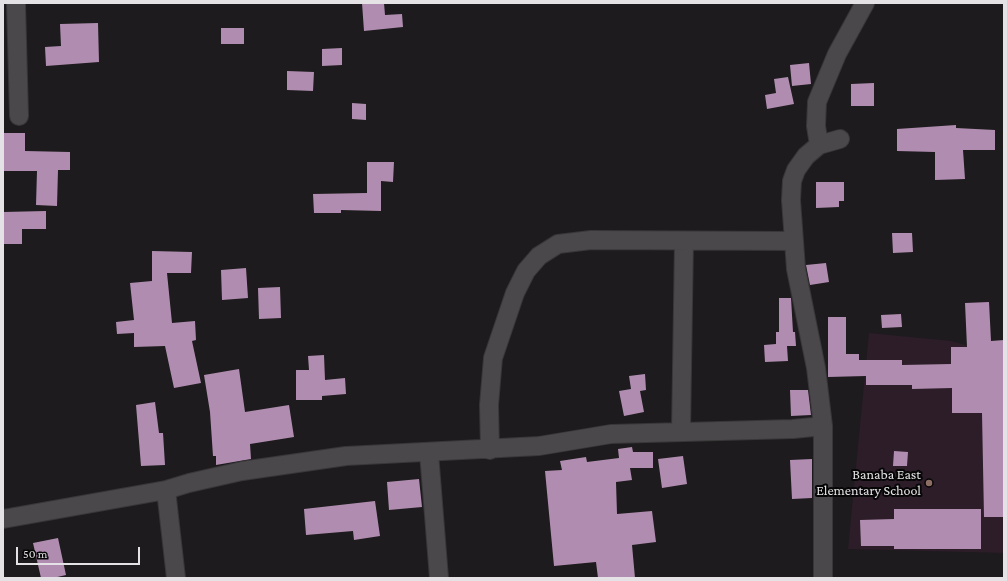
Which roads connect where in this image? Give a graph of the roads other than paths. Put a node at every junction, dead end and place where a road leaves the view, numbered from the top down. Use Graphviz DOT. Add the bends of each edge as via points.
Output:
graph roads {
  1 [pos="16,3"];
  2 [pos="865,3"];
  3 [pos="19,116"];
  4 [pos="840,139"];
  5 [pos="819,145"];
  6 [pos="793,241"];
  7 [pos="684,242"];
  8 [pos="824,426"];
  9 [pos="681,432"];
  10 [pos="490,450"];
  11 [pos="429,453"];
  12 [pos="166,490"];
  13 [pos="3,519"];
  14 [pos="176,578"];
  15 [pos="439,578"];
  16 [pos="823,578"];
  1 -- 3 [label="street"];
  2 -- 5 [label="street" via="837,54 817,102 816,126"];
  4 -- 5 [label="street"];
  5 -- 6 [label="street" via="806,156 792,181 790,200"];
  6 -- 7 [label="street"];
  6 -- 8 [label="street"];
  7 -- 9 [label="street"];
  7 -- 10 [label="street" via="572,241 558,244 539,256 526,271 515,293 493,358 489,405"];
  8 -- 9 [label="street"];
  8 -- 16 [label="street"];
  9 -- 10 [label="street" via="611,434 539,446"];
  10 -- 11 [label="street"];
  11 -- 12 [label="street" via="346,456 242,471"];
  11 -- 15 [label="street"];
  12 -- 13 [label="street"];
  12 -- 14 [label="street"];
}
